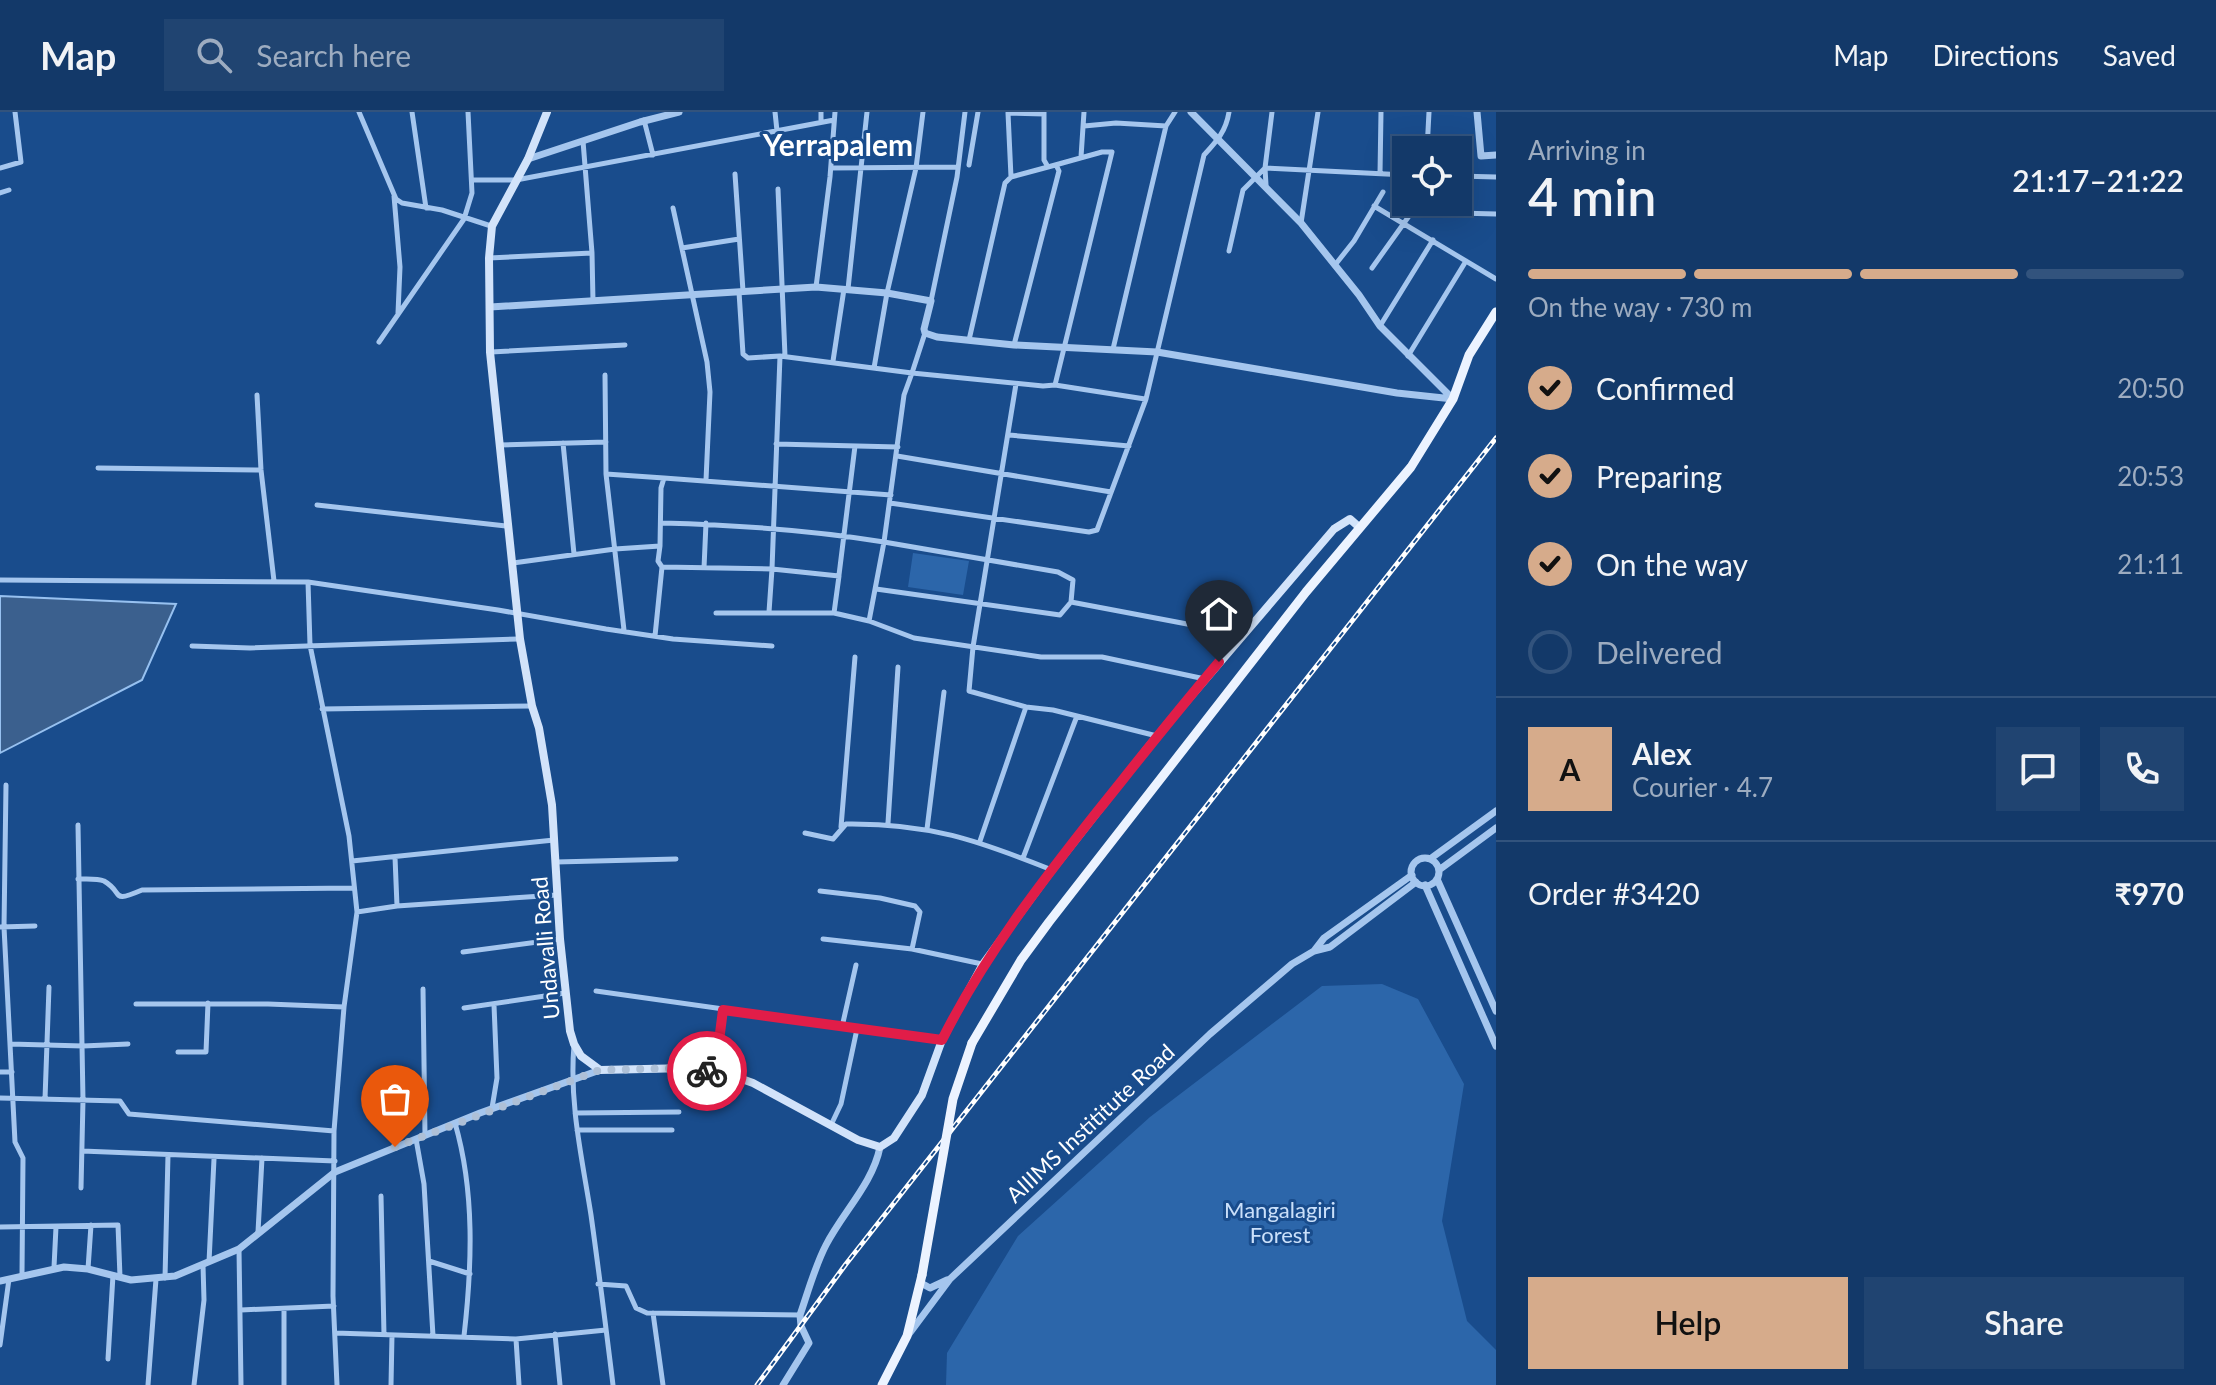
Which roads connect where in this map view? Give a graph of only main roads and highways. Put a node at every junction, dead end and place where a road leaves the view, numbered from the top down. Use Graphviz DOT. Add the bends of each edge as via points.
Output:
graph roads {
  1 [pos="547,112"];
  2 [pos="1496,312"];
  3 [pos="1359,527"];
  4 [pos="882,1385"];
  1 -- 3 [label="main road, Undavalli Road" via="492,226 490,352 520,639 547,771 566,992 574,1044 600,1070 715,1072 753,1083 858,1140 880,1147 894,1138 922,1095 942,1040 983,964 1052,870 1157,736 1334,529 1350,519"];
  2 -- 3 [label="main road" via="1469,355 1453,399 1411,467"];
  3 -- 4 [label="main road, bridge" via="1049,922 972,1043 953,1099 922,1279 907,1336"];
}
